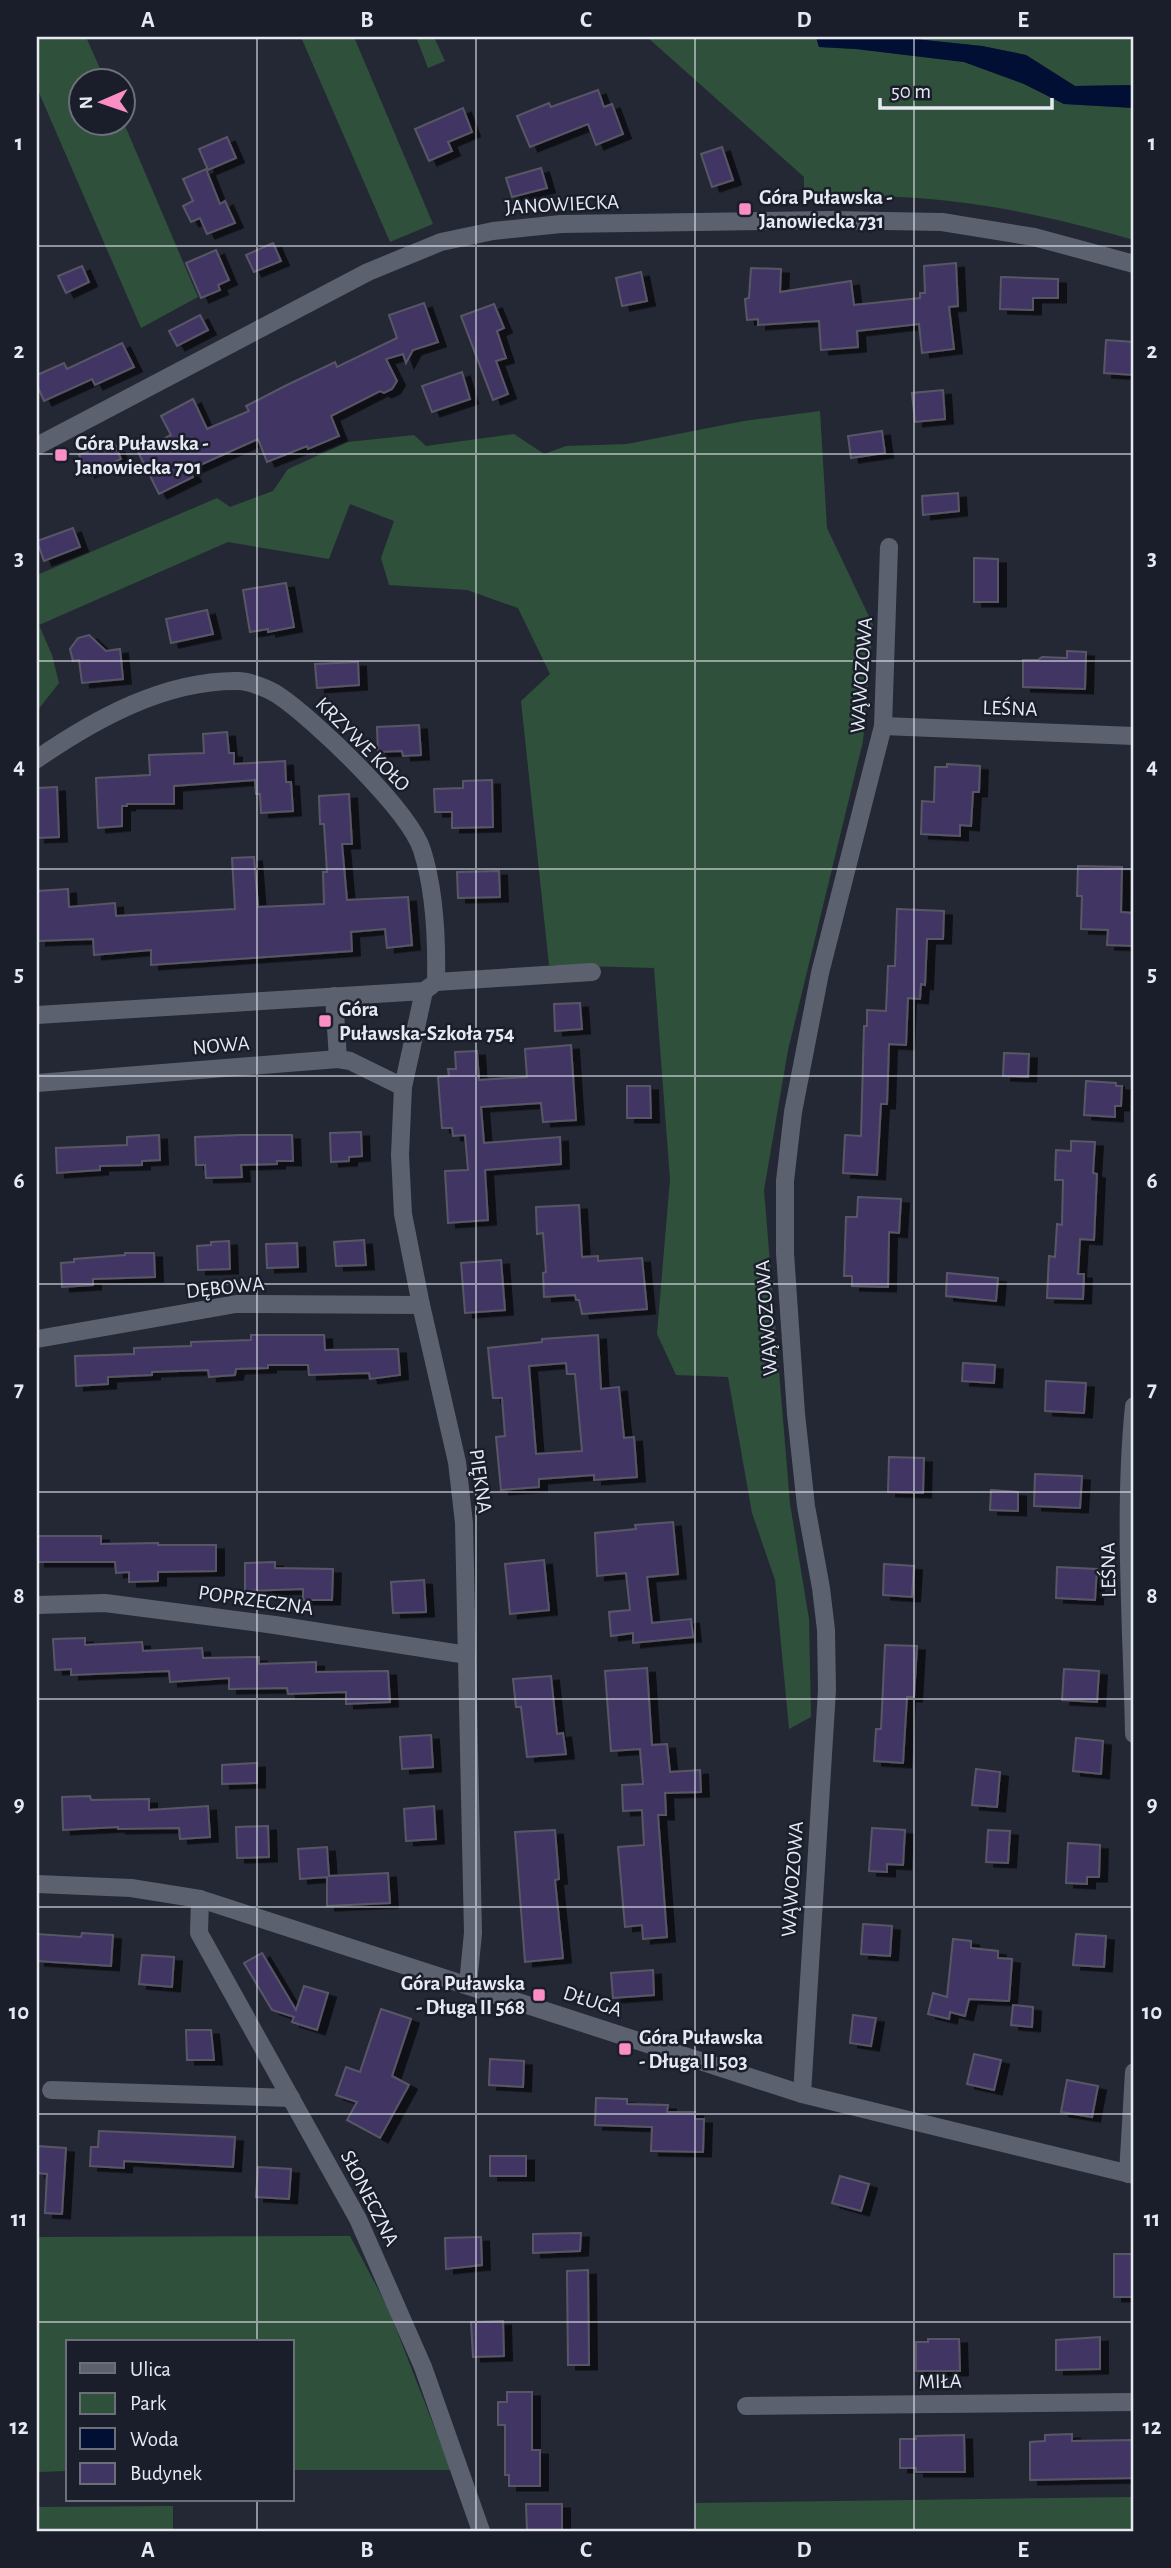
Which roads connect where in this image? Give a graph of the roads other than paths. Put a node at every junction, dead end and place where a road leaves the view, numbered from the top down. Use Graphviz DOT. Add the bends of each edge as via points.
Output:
graph roads {
  1 [pos="1134,264"];
  2 [pos="37,446"];
  3 [pos="889,547"];
  4 [pos="883,726"];
  5 [pos="1134,736"];
  6 [pos="37,758"];
  7 [pos="592,972"];
  8 [pos="430,986"];
  9 [pos="334,996"];
  10 [pos="37,1015"];
  11 [pos="338,1059"];
  12 [pos="37,1083"];
  13 [pos="403,1087"];
  14 [pos="421,1305"];
  15 [pos="37,1339"];
  16 [pos="1134,1406"];
  17 [pos="1132,1547"];
  18 [pos="37,1605"];
  19 [pos="467,1655"];
  20 [pos="1134,1734"];
  21 [pos="37,1884"];
  22 [pos="200,1899"];
  23 [pos="468,1984"];
  24 [pos="1134,2072"];
  25 [pos="51,2090"];
  26 [pos="802,2094"];
  27 [pos="290,2098"];
  28 [pos="1131,2174"];
  29 [pos="1134,2402"];
  30 [pos="746,2406"];
  31 [pos="481,2531"];
  1 -- 2 [label="street, JANOWIECKA" via="1034,237 942,222 561,224 493,231 441,242 368,272"];
  3 -- 4 [label="street, WĄWOZOWA"];
  4 -- 5 [label="street, LEŚNA"];
  4 -- 26 [label="street, WĄWOZOWA" via="820,973 793,1112 785,1181 796,1414 822,1598 827,1690"];
  6 -- 8 [label="street, KRZYWE KOŁO" via="84,729 181,687 240,681 276,693 333,741 400,812 421,847 437,953"];
  7 -- 8 [label="street"];
  8 -- 9 [label="street"];
  8 -- 13 [label="street, PIĘKNA"];
  9 -- 10 [label="street"];
  9 -- 11 [label="street"];
  11 -- 12 [label="street, NOWA"];
  11 -- 13 [label="street, NOWA"];
  13 -- 14 [label="street, PIĘKNA" via="403,1214"];
  14 -- 15 [label="street, DĘBOWA" via="236,1304"];
  14 -- 19 [label="street, PIĘKNA" via="457,1462 464,1523"];
  16 -- 17 [label="street, LEŚNA"];
  17 -- 20 [label="street, LEŚNA"];
  18 -- 19 [label="street, POPRZECZNA" via="106,1603"];
  19 -- 23 [label="street, PIĘKNA" via="473,1933"];
  21 -- 22 [label="street, DŁUGA" via="131,1888"];
  22 -- 23 [label="street, DŁUGA"];
  22 -- 27 [label="street, SŁONECZNA" via="199,1933"];
  23 -- 26 [label="street, DŁUGA"];
  24 -- 28 [label="street"];
  25 -- 27 [label="street"];
  26 -- 28 [label="street, DŁUGA"];
  27 -- 31 [label="street, SŁONECZNA" via="358,2219 407,2330"];
  29 -- 30 [label="street, MIŁA"];
}
